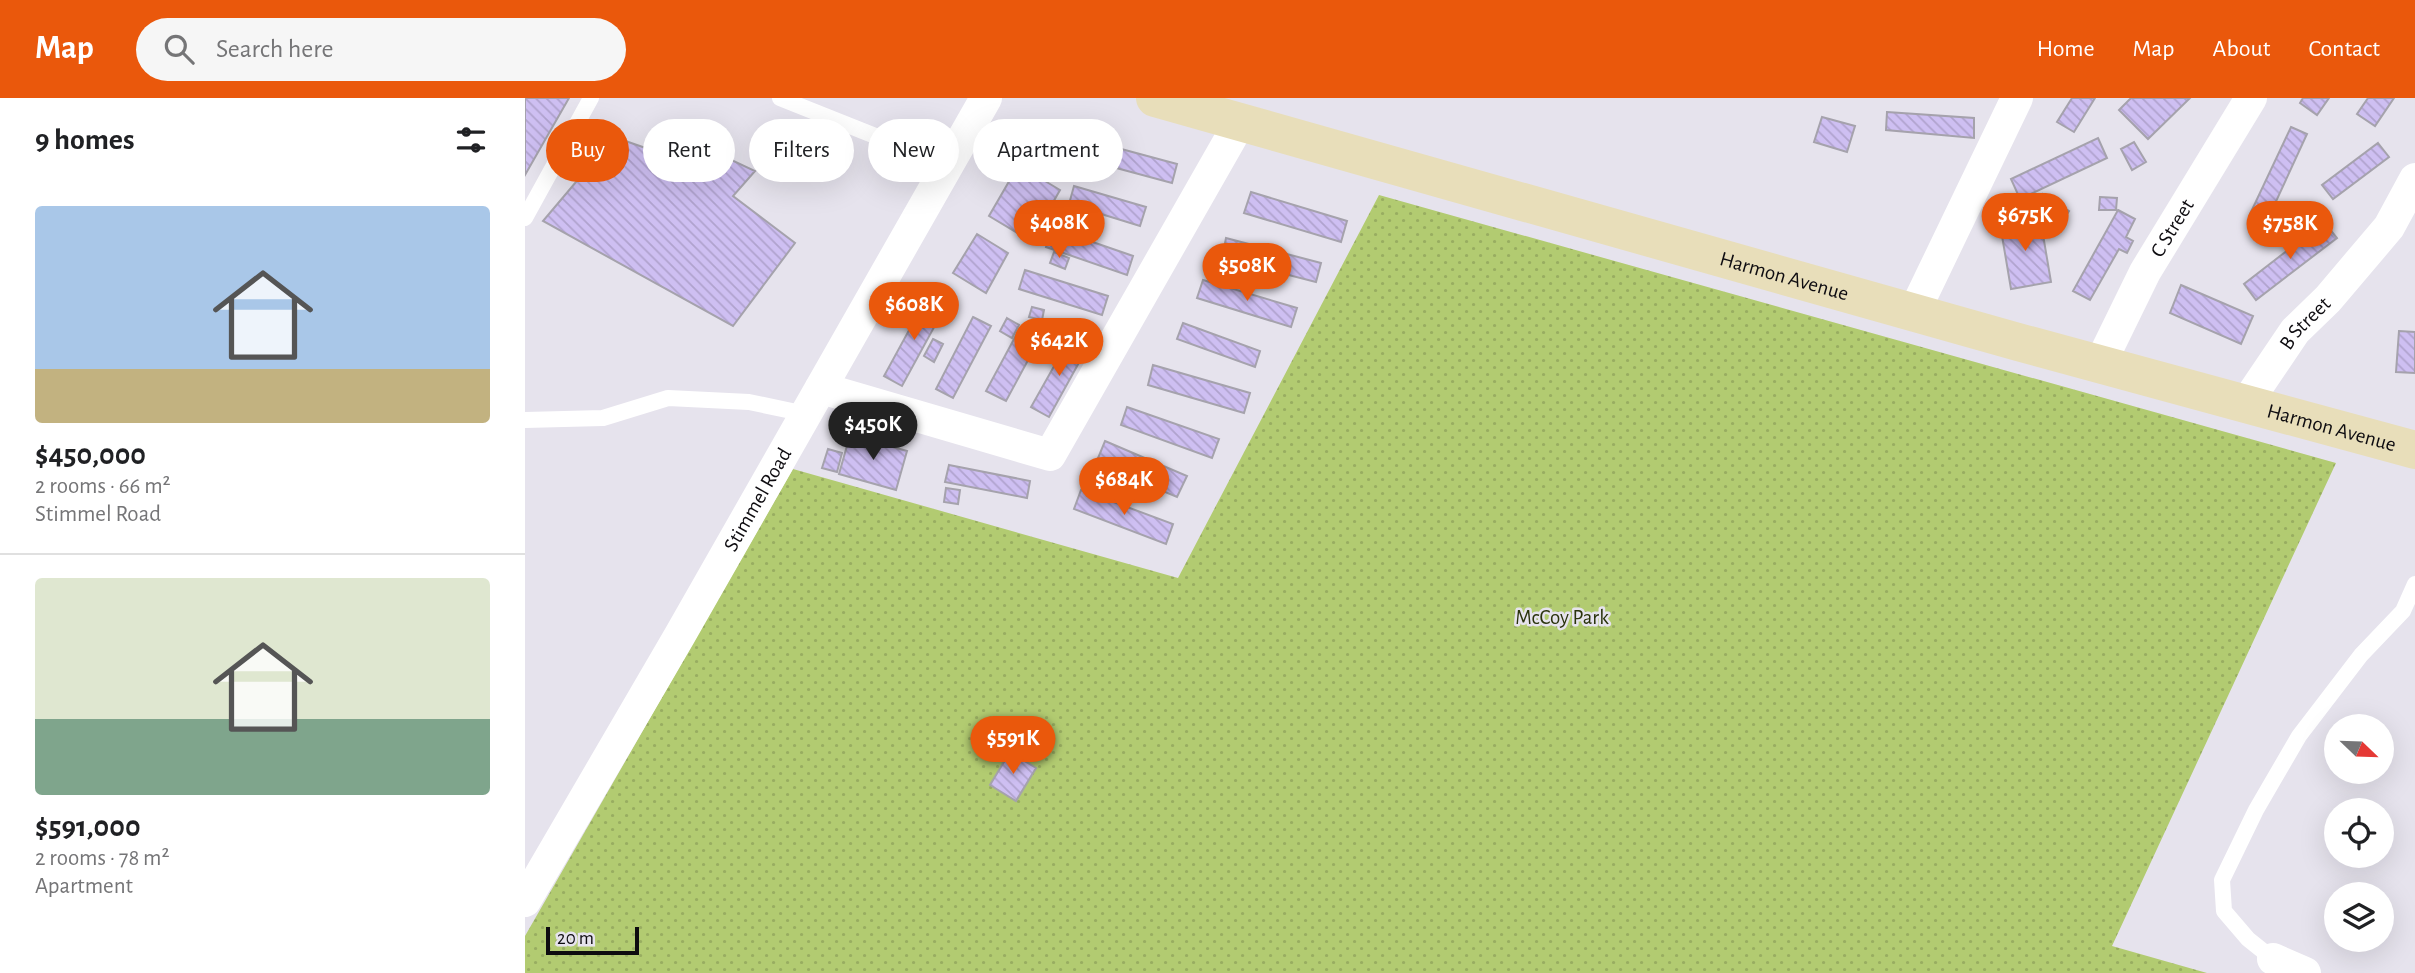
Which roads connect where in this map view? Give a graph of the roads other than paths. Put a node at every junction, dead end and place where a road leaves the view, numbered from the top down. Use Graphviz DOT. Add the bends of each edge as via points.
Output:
graph roads {
  1 [pos="591,98"];
  2 [pos="780,98"];
  3 [pos="986,98"];
  4 [pos="1155,98"];
  5 [pos="2017,98"];
  6 [pos="2251,98"];
  7 [pos="1240,122"];
  8 [pos="868,133"];
  9 [pos="959,146"];
  10 [pos="2415,179"];
  11 [pos="938,182"];
  12 [pos="525,218"];
  13 [pos="1914,312"];
  14 [pos="2100,364"];
  15 [pos="813,401"];
  16 [pos="2247,402"];
  17 [pos="525,420"];
  18 [pos="2415,450"];
  19 [pos="2415,584"];
  20 [pos="525,901"];
  21 [pos="2273,958"];
  22 [pos="2305,973"];
  1 -- 12 [label="lane"];
  2 -- 8 [label="lane"];
  3 -- 9 [label="street, Stimmel Road"];
  4 -- 7 [label="main road, Harmon Avenue"];
  5 -- 13 [label="street"];
  6 -- 14 [label="street, C Street" via="2145,272"];
  7 -- 13 [label="main road, Harmon Avenue"];
  7 -- 15 [label="street" via="1050,455"];
  10 -- 16 [label="street, B Street" via="2389,227 2295,331"];
  11 -- 15 [label="street, Stimmel Road"];
  13 -- 14 [label="main road, Harmon Avenue"];
  14 -- 16 [label="main road, Harmon Avenue"];
  15 -- 17 [label="lane" via="669,398 603,418"];
  15 -- 20 [label="street, Stimmel Road"];
  16 -- 18 [label="main road, Harmon Avenue"];
  19 -- 21 [label="lane" via="2403,611 2361,655 2299,736 2222,880 2224,911 2248,939"];
  21 -- 22 [label="street"];
}
